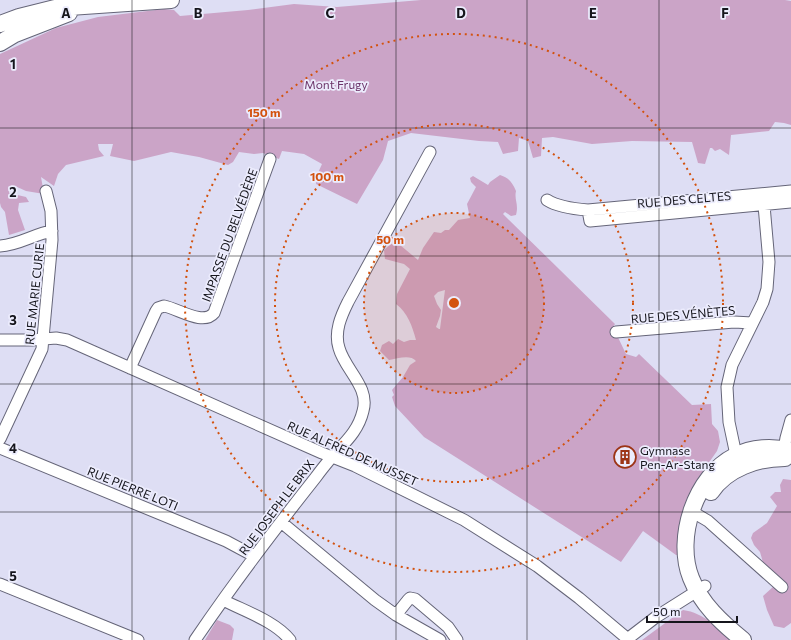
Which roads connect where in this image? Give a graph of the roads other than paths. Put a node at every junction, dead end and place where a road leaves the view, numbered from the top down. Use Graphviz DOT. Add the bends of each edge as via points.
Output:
graph roads {
  1 [pos="170,0"];
  2 [pos="32,20"];
  3 [pos="0,24"];
  4 [pos="7,34"];
  5 [pos="0,42"];
  6 [pos="430,152"];
  7 [pos="270,159"];
  8 [pos="46,191"];
  9 [pos="791,191"];
  10 [pos="547,200"];
  11 [pos="764,200"];
  12 [pos="791,202"];
  13 [pos="52,231"];
  14 [pos="0,246"];
  15 [pos="752,323"];
  16 [pos="616,332"];
  17 [pos="43,339"];
  18 [pos="0,340"];
  19 [pos="130,368"];
  20 [pos="791,420"];
  21 [pos="0,440"];
  22 [pos="0,448"];
  23 [pos="787,454"];
  24 [pos="736,455"];
  25 [pos="332,457"];
  26 [pos="695,512"];
  27 [pos="281,522"];
  28 [pos="254,556"];
  29 [pos="0,584"];
  30 [pos="782,587"];
  31 [pos="701,589"];
  32 [pos="223,600"];
  33 [pos="396,615"];
  34 [pos="138,640"];
  35 [pos="195,640"];
  36 [pos="290,640"];
  37 [pos="440,640"];
  38 [pos="457,640"];
  39 [pos="627,640"];
  40 [pos="743,640"];
  41 [pos="755,640"];
  1 -- 2 [label="street" via="84,7"];
  2 -- 3 [label="street"];
  2 -- 4 [label="street"];
  4 -- 5 [label="street"];
  6 -- 25 [label="street, RUE JOSEPH LE BRIX" via="339,323 339,348 360,385 365,403 353,434"];
  7 -- 19 [label="street, IMPASSE DU BELVÉDÈRE" via="214,313 204,319 166,306 158,308"];
  8 -- 13 [label="street, RUE MARIE CURIE"];
  9 -- 11 [label="street, RUE DES CELTES"];
  10 -- 11 [label="street, RUE DES CELTES" via="556,205 588,210 590,221"];
  11 -- 12 [label="street, RUE DES CELTES"];
  11 -- 15 [label="street" via="768,281 765,295"];
  13 -- 14 [label="street" via="15,244"];
  13 -- 17 [label="street, RUE MARIE CURIE"];
  15 -- 16 [label="street, RUE DES VÉNÈTES" via="734,322"];
  15 -- 24 [label="street" via="732,365 727,387 729,422"];
  17 -- 18 [label="street, RUE ALFRED DE MUSSET"];
  17 -- 19 [label="street, RUE ALFRED DE MUSSET" via="61,338"];
  17 -- 21 [label="street, RUE MARIE CURIE" via="41,353"];
  19 -- 25 [label="street, RUE ALFRED DE MUSSET"];
  20 -- 23 [label="street"];
  22 -- 28 [label="street, RUE PIERRE LOTI" via="226,541"];
  23 -- 24 [label="street" via="760,449"];
  23 -- 26 [label="street" via="745,465 732,472 713,489"];
  24 -- 26 [label="street" via="712,475 701,491"];
  25 -- 27 [label="street, RUE JOSEPH LE BRIX"];
  25 -- 39 [label="street, RUE ALFRED DE MUSSET" via="444,509 505,544 561,584"];
  26 -- 30 [label="street"];
  26 -- 31 [label="street" via="686,534 686,553 688,570"];
  27 -- 28 [label="street, RUE JOSEPH LE BRIX"];
  27 -- 33 [label="street"];
  28 -- 32 [label="street, RUE JOSEPH LE BRIX"];
  29 -- 34 [label="street"];
  31 -- 39 [label="street" via="656,617"];
  31 -- 40 [label="street" via="712,612"];
  31 -- 41 [label="street"];
  32 -- 35 [label="street, RUE JOSEPH LE BRIX"];
  32 -- 36 [label="street" via="273,625"];
  33 -- 37 [label="street"];
  33 -- 38 [label="street" via="410,598 415,599 448,627"];
}
